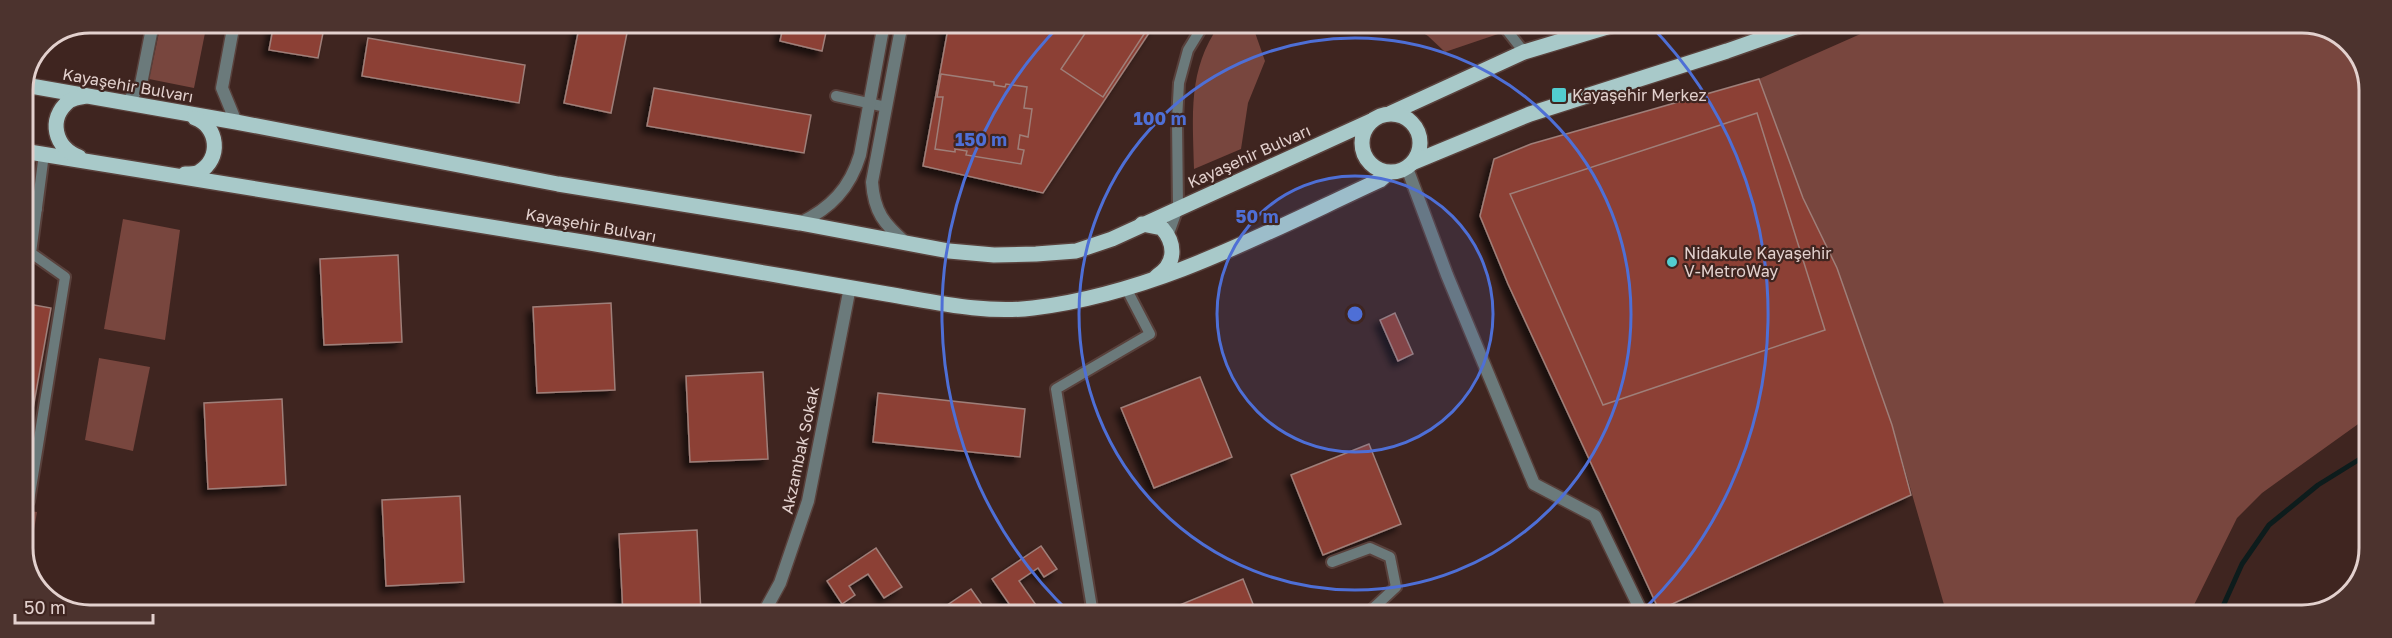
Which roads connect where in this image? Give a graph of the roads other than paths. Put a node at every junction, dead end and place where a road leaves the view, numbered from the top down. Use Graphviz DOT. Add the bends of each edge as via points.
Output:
graph roads {
  1 [pos="151,33"];
  2 [pos="232,33"];
  3 [pos="882,33"];
  4 [pos="900,33"];
  5 [pos="1198,33"];
  6 [pos="1509,33"];
  7 [pos="1587,33"];
  8 [pos="1778,33"];
  9 [pos="1524,52"];
  10 [pos="33,86"];
  11 [pos="89,95"];
  12 [pos="836,96"];
  13 [pos="127,103"];
  14 [pos="870,104"];
  15 [pos="886,107"];
  16 [pos="1391,113"];
  17 [pos="186,114"];
  18 [pos="1371,121"];
  19 [pos="236,122"];
  20 [pos="33,152"];
  21 [pos="44,154"];
  22 [pos="86,160"];
  23 [pos="1411,165"];
  24 [pos="1388,173"];
  25 [pos="179,175"];
  26 [pos="33,208"];
  27 [pos="1178,208"];
  28 [pos="36,209"];
  29 [pos="800,223"];
  30 [pos="33,224"];
  31 [pos="1142,224"];
  32 [pos="1168,236"];
  33 [pos="907,243"];
  34 [pos="33,257"];
  35 [pos="1152,279"];
  36 [pos="850,287"];
  37 [pos="1126,288"];
  38 [pos="33,476"];
  39 [pos="1332,562"];
  40 [pos="768,605"];
  41 [pos="1092,605"];
  42 [pos="1377,605"];
  43 [pos="1638,605"];
  1 -- 13 [label="street" via="141,84"];
  2 -- 19 [label="street" via="222,88"];
  3 -- 14 [label="street"];
  4 -- 15 [label="street"];
  5 -- 27 [label="lane" via="1188,50 1179,83"];
  6 -- 9 [label="lane"];
  7 -- 9 [label="main road, Kayaşehir Bulvarı"];
  8 -- 23 [label="main road, Kayaşehir Bulvarı" via="1530,114"];
  9 -- 16 [label="main road, Kayaşehir Bulvarı"];
  10 -- 11 [label="main road, Kayaşehir Bulvarı"];
  11 -- 13 [label="main road, Kayaşehir Bulvarı"];
  11 -- 22 [label="main road" via="70,100 57,116 56,136 67,153"];
  12 -- 14 [label="lane"];
  13 -- 17 [label="main road, Kayaşehir Bulvarı"];
  14 -- 15 [label="lane"];
  14 -- 29 [label="street" via="855,172 836,200"];
  15 -- 33 [label="street" via="872,182 873,196 879,214"];
  16 -- 18 [label="main road, Kayaşehir Bulvarı"];
  16 -- 23 [label="main road" via="1408,119 1419,134 1419,153"];
  17 -- 19 [label="main road, Kayaşehir Bulvarı"];
  17 -- 25 [label="main road" via="204,121 215,139 214,148 212,158 198,172"];
  18 -- 24 [label="main road" via="1362,135 1364,156 1378,170"];
  18 -- 27 [label="main road, Kayaşehir Bulvarı"];
  19 -- 29 [label="main road, Kayaşehir Bulvarı" via="558,184"];
  20 -- 21 [label="main road, Kayaşehir Bulvarı"];
  21 -- 22 [label="main road, Kayaşehir Bulvarı"];
  21 -- 28 [label="lane"];
  22 -- 25 [label="main road, Kayaşehir Bulvarı"];
  23 -- 24 [label="main road, Kayaşehir Bulvarı"];
  23 -- 43 [label="street" via="1447,275 1534,484 1595,516"];
  24 -- 35 [label="main road, Kayaşehir Bulvarı" via="1360,190 1196,264"];
  25 -- 36 [label="main road, Kayaşehir Bulvarı"];
  26 -- 28 [label="lane"];
  27 -- 31 [label="main road, Kayaşehir Bulvarı"];
  27 -- 32 [label="lane"];
  28 -- 30 [label="lane"];
  29 -- 33 [label="main road, Kayaşehir Bulvarı"];
  31 -- 32 [label="main road" via="1162,228"];
  31 -- 33 [label="main road, Kayaşehir Bulvarı" via="1076,251 985,254"];
  32 -- 35 [label="main road, Kayaşehir Bulvarı" via="1172,244 1170,263"];
  34 -- 38 [label="lane" via="65,277"];
  35 -- 37 [label="main road, Kayaşehir Bulvarı"];
  36 -- 37 [label="main road, Kayaşehir Bulvarı" via="999,310 1031,308"];
  36 -- 40 [label="street, Akzambak Sokak" via="808,501 780,583"];
  37 -- 41 [label="lane" via="1150,334 1056,390"];
  39 -- 42 [label="lane" via="1370,548 1390,557 1396,587"];
}
